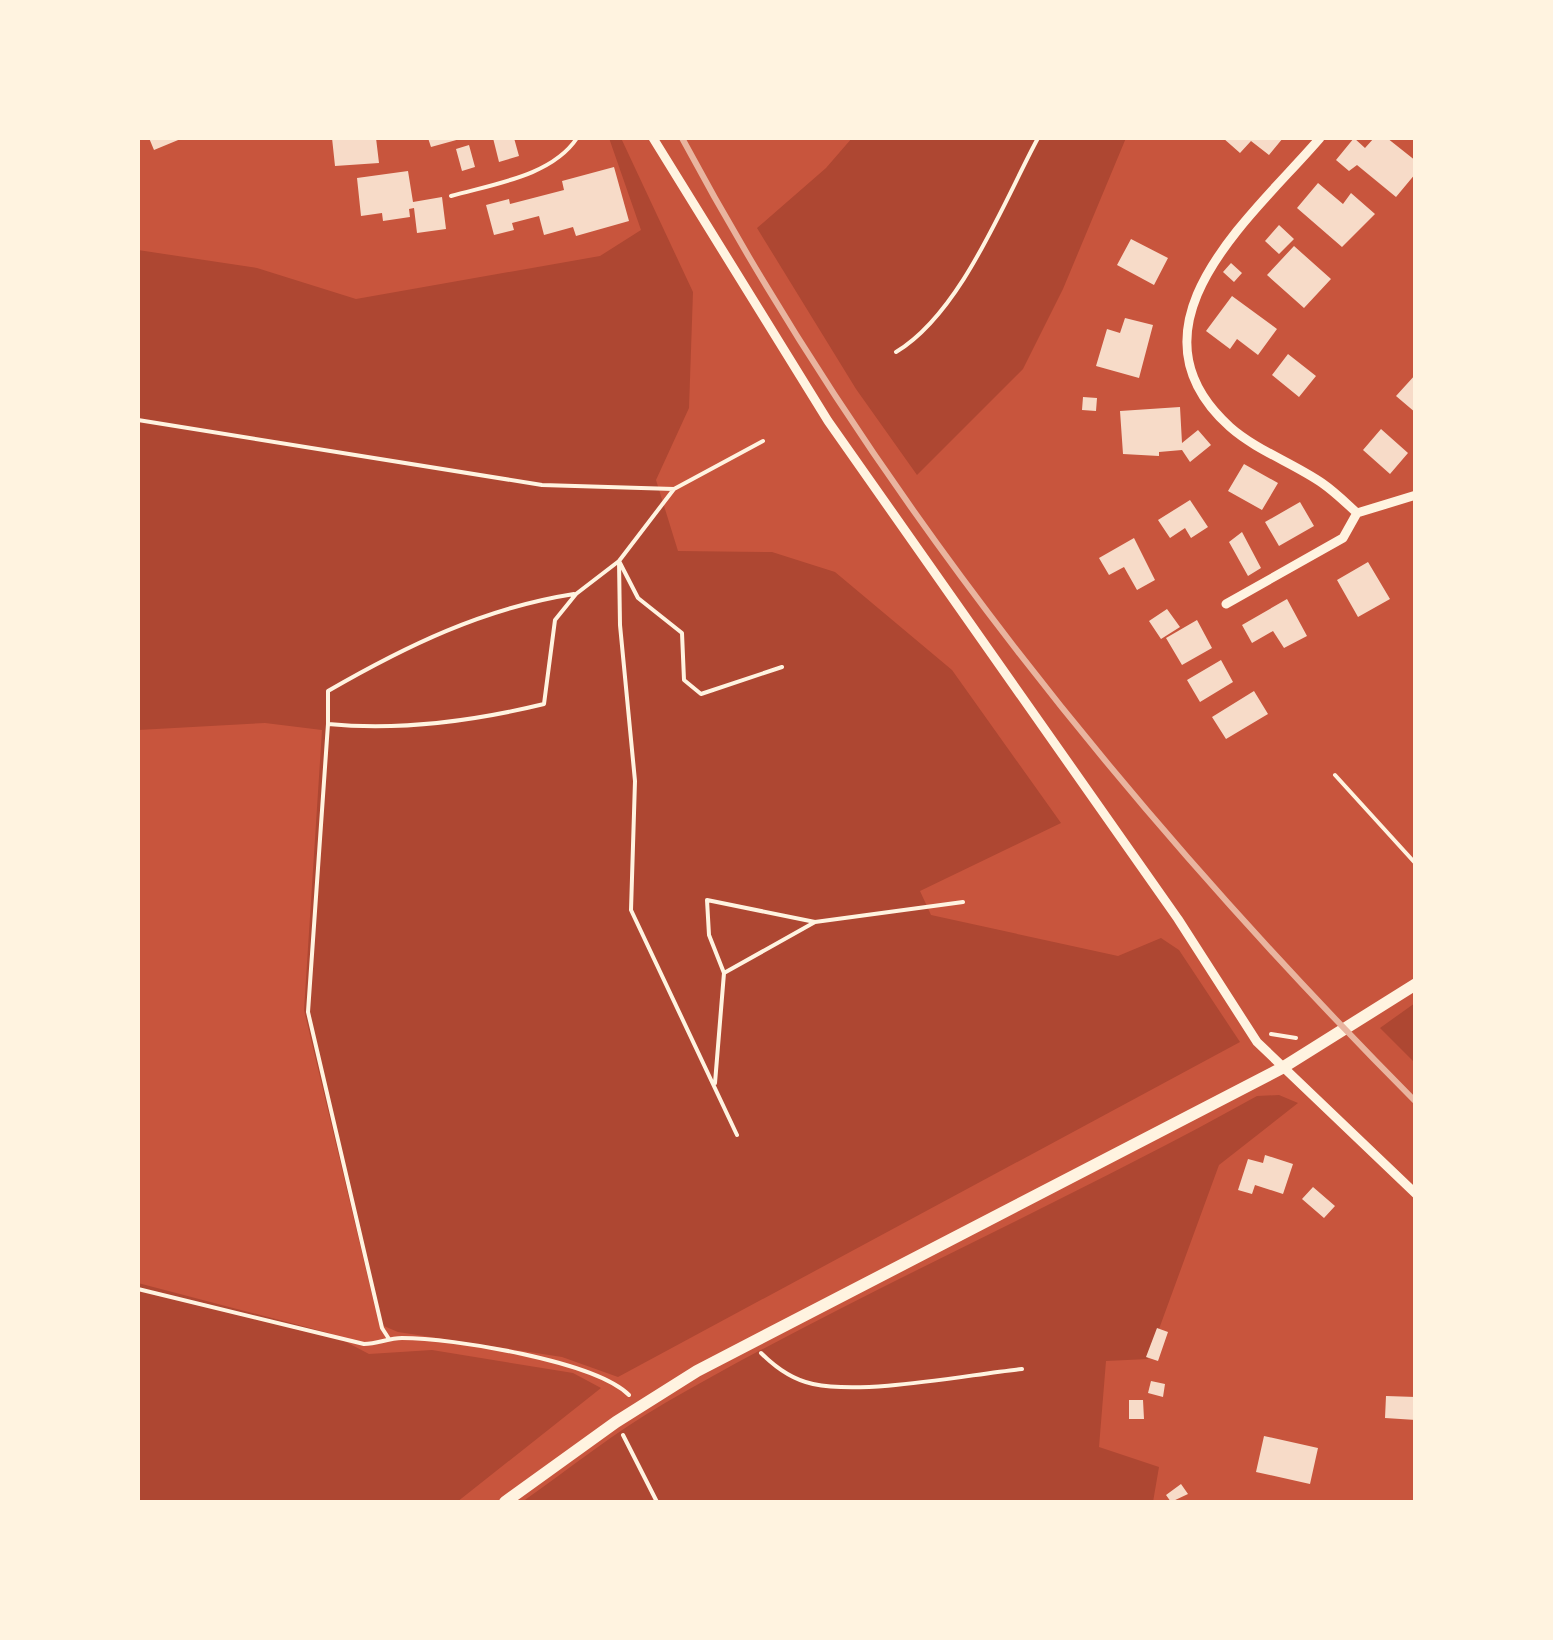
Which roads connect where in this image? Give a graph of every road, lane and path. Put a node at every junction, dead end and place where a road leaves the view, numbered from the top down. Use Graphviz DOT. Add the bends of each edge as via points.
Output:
graph roads {
  1 [pos="578,138"];
  2 [pos="653,138"];
  3 [pos="1038,138"];
  4 [pos="1320,138"];
  5 [pos="451,196"];
  6 [pos="896,352"];
  7 [pos="138,420"];
  8 [pos="763,441"];
  9 [pos="674,489"];
  10 [pos="1416,494"];
  11 [pos="1358,513"];
  12 [pos="619,560"];
  13 [pos="576,594"];
  14 [pos="1226,604"];
  15 [pos="782,666"];
  16 [pos="328,724"];
  17 [pos="1335,774"];
  18 [pos="1416,864"];
  19 [pos="963,902"];
  20 [pos="815,922"];
  21 [pos="724,973"];
  22 [pos="1416,984"];
  23 [pos="1309,1036"];
  24 [pos="1257,1042"];
  25 [pos="1282,1068"];
  26 [pos="714,1088"];
  27 [pos="736,1135"];
  28 [pos="1416,1194"];
  29 [pos="138,1289"];
  30 [pos="389,1339"];
  31 [pos="750,1342"];
  32 [pos="1022,1369"];
  33 [pos="640,1406"];
  34 [pos="616,1422"];
  35 [pos="504,1502"];
  36 [pos="656,1502"];
  1 -- 5 [label="lane" via="538,170"];
  2 -- 24 [label="street" via="828,422 1178,918"];
  3 -- 6 [label="path" via="950,300"];
  4 -- 11 [label="street" via="1207,269 1188,312 1187,346 1203,394 1232,429"];
  7 -- 9 [label="path" via="542,485"];
  8 -- 9 [label="path"];
  9 -- 12 [label="path"];
  10 -- 11 [label="street"];
  11 -- 14 [label="street" via="1343,538"];
  12 -- 13 [label="path"];
  12 -- 15 [label="path" via="638,598 682,633 684,680 701,694"];
  12 -- 26 [label="path" via="635,781 631,910"];
  13 -- 16 [label="path" via="525,602 414,642 328,691"];
  13 -- 16 [label="path" via="555,620 544,704 485,718 373,728"];
  16 -- 30 [label="path" via="308,1012"];
  17 -- 18 [label="lane"];
  19 -- 20 [label="path"];
  20 -- 21 [label="path"];
  20 -- 21 [label="path" via="707,900 709,935"];
  21 -- 26 [label="path"];
  22 -- 25 [label="main road"];
  23 -- 24 [label="path" via="1272,1034"];
  24 -- 25 [label="street"];
  25 -- 28 [label="street"];
  25 -- 31 [label="main road"];
  26 -- 27 [label="path"];
  29 -- 30 [label="path" via="364,1344"];
  30 -- 33 [label="path" via="566,1365 617,1383"];
  31 -- 32 [label="path" via="778,1369 814,1384"];
  31 -- 33 [label="main road"];
  33 -- 34 [label="main road"];
  34 -- 35 [label="main road"];
  34 -- 36 [label="path"];
}
